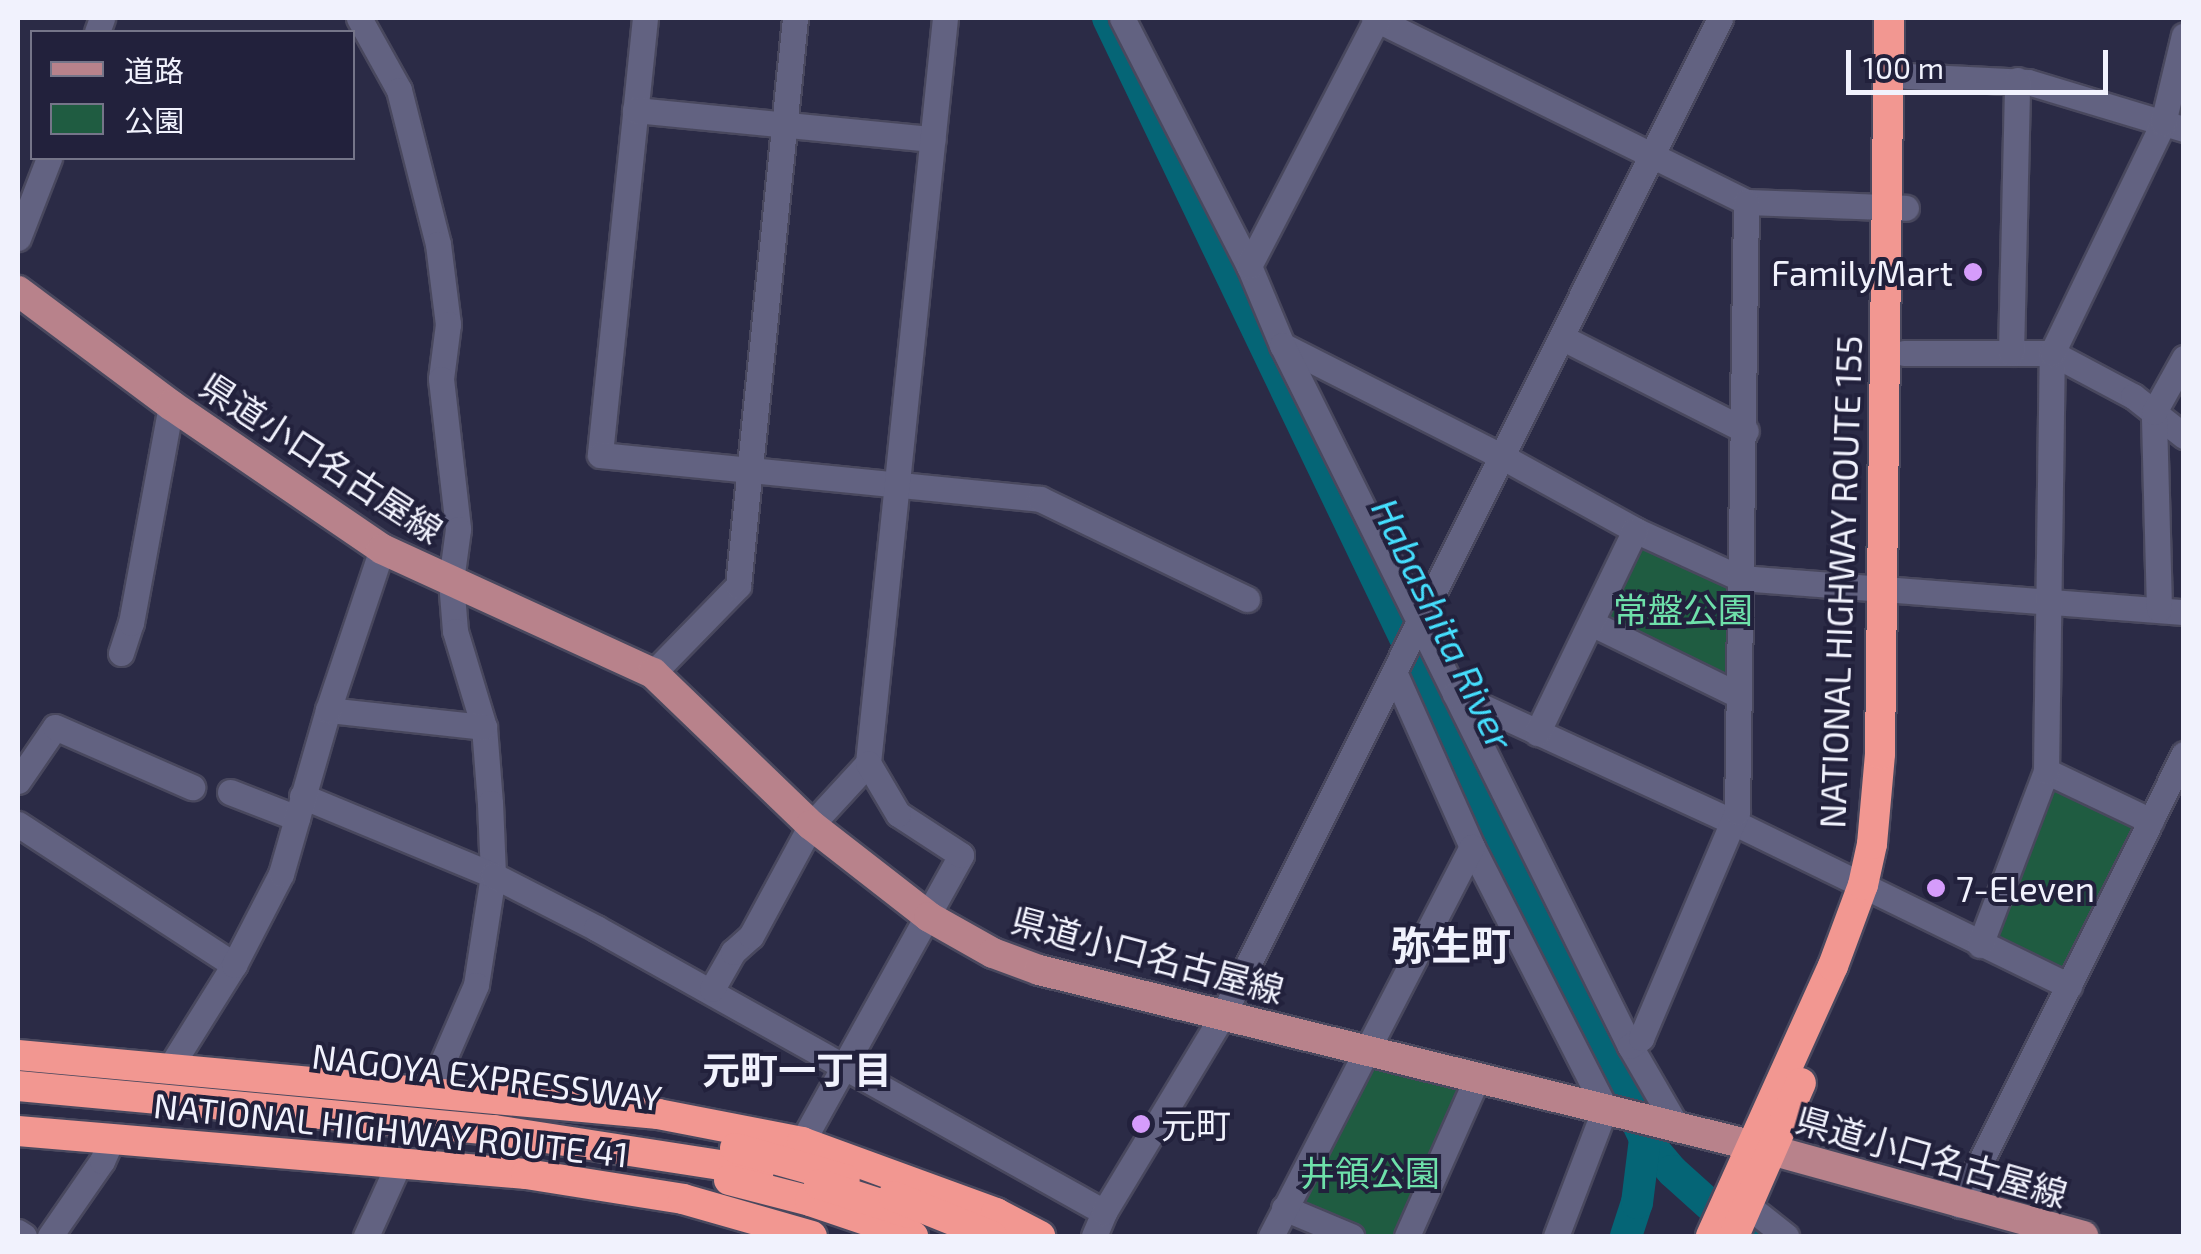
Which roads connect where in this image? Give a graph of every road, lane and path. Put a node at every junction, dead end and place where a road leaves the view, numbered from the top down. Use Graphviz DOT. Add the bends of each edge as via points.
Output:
graph roads {
  1 [pos="359,18"];
  2 [pos="645,18"];
  3 [pos="796,18"];
  4 [pos="945,18"];
  5 [pos="1122,18"];
  6 [pos="1376,18"];
  7 [pos="1720,18"];
  8 [pos="1889,18"];
  9 [pos="1908,18"];
  10 [pos="2184,34"];
  11 [pos="1907,76"];
  12 [pos="2017,80"];
  13 [pos="636,110"];
  14 [pos="784,126"];
  15 [pos="2173,126"];
  16 [pos="932,139"];
  17 [pos="1653,154"];
  18 [pos="47,160"];
  19 [pos="1746,202"];
  20 [pos="1896,208"];
  21 [pos="18,238"];
  22 [pos="1248,266"];
  23 [pos="18,291"];
  24 [pos="1563,338"];
  25 [pos="1282,345"];
  26 [pos="1904,353"];
  27 [pos="2011,353"];
  28 [pos="2052,353"];
  29 [pos="2184,358"];
  30 [pos="172,405"];
  31 [pos="2154,412"];
  32 [pos="1746,431"];
  33 [pos="2184,436"];
  34 [pos="1504,457"];
  35 [pos="748,471"];
  36 [pos="897,484"];
  37 [pos="1636,530"];
  38 [pos="382,549"];
  39 [pos="1740,578"];
  40 [pos="451,581"];
  41 [pos="1891,592"];
  42 [pos="1247,599"];
  43 [pos="2046,600"];
  44 [pos="2171,611"];
  45 [pos="1420,622"];
  46 [pos="1591,622"];
  47 [pos="121,652"];
  48 [pos="653,673"];
  49 [pos="1394,674"];
  50 [pos="1455,694"];
  51 [pos="1736,694"];
  52 [pos="328,710"];
  53 [pos="484,727"];
  54 [pos="1537,732"];
  55 [pos="2184,754"];
  56 [pos="868,762"];
  57 [pos="2046,771"];
  58 [pos="18,782"];
  59 [pos="192,786"];
  60 [pos="230,792"];
  61 [pos="300,807"];
  62 [pos="2150,821"];
  63 [pos="1733,822"];
  64 [pos="18,824"];
  65 [pos="812,825"];
  66 [pos="1472,846"];
  67 [pos="493,874"];
  68 [pos="1872,890"];
  69 [pos="930,917"];
  70 [pos="1980,945"];
  71 [pos="234,964"];
  72 [pos="2069,986"];
  73 [pos="712,989"];
  74 [pos="1223,1015"];
  75 [pos="1630,1046"];
  76 [pos="1366,1050"];
  77 [pos="18,1055"];
  78 [pos="844,1063"];
  79 [pos="18,1064"];
  80 [pos="169,1069"];
  81 [pos="1477,1078"];
  82 [pos="18,1086"];
  83 [pos="430,1091"];
  84 [pos="18,1098"];
  85 [pos="1604,1108"];
  86 [pos="1677,1127"];
  87 [pos="18,1131"];
  88 [pos="112,1138"];
  89 [pos="802,1142"];
  90 [pos="1760,1147"];
  91 [pos="399,1163"];
  92 [pos="1958,1205"];
  93 [pos="1284,1208"];
  94 [pos="1104,1212"];
  95 [pos="1730,1220"];
  96 [pos="736,1226"];
  97 [pos="18,1232"];
  98 [pos="24,1236"];
  99 [pos="50,1236"];
  100 [pos="366,1236"];
  101 [pos="812,1236"];
  102 [pos="913,1236"];
  103 [pos="964,1236"];
  104 [pos="992,1236"];
  105 [pos="1040,1236"];
  106 [pos="1094,1236"];
  107 [pos="1271,1236"];
  108 [pos="1351,1236"];
  109 [pos="1408,1236"];
  110 [pos="1556,1236"];
  111 [pos="1786,1236"];
  112 [pos="2083,1236"];
  1 -- 40 [label="street" via="398,90 438,244 448,324 440,379 458,529"];
  2 -- 13 [label="street"];
  3 -- 14 [label="street"];
  4 -- 16 [label="street"];
  5 -- 22 [label="street"];
  6 -- 17 [label="street"];
  6 -- 22 [label="street"];
  7 -- 17 [label="street"];
  8 -- 20 [label="highway, NATIONAL HIGHWAY ROUTE 155"];
  9 -- 11 [label="highway, NATIONAL HIGHWAY ROUTE 155"];
  10 -- 15 [label="street"];
  11 -- 12 [label="street"];
  11 -- 20 [label="highway, NATIONAL HIGHWAY ROUTE 155"];
  12 -- 15 [label="street"];
  12 -- 27 [label="street"];
  13 -- 14 [label="street"];
  13 -- 35 [label="street" via="600,456"];
  14 -- 16 [label="street"];
  14 -- 35 [label="street"];
  15 -- 28 [label="street"];
  16 -- 36 [label="street"];
  17 -- 19 [label="street"];
  17 -- 24 [label="street"];
  18 -- 21 [label="street"];
  19 -- 20 [label="street"];
  19 -- 32 [label="street"];
  20 -- 26 [label="highway, NATIONAL HIGHWAY ROUTE 155"];
  20 -- 41 [label="highway, NATIONAL HIGHWAY ROUTE 155"];
  22 -- 25 [label="street"];
  23 -- 30 [label="main road, 県道小口名古屋線"];
  24 -- 32 [label="street"];
  24 -- 34 [label="street"];
  25 -- 34 [label="street"];
  25 -- 45 [label="street"];
  26 -- 27 [label="street"];
  26 -- 41 [label="highway, NATIONAL HIGHWAY ROUTE 155"];
  27 -- 28 [label="street"];
  28 -- 31 [label="street"];
  28 -- 43 [label="street"];
  29 -- 31 [label="street"];
  30 -- 38 [label="main road, 県道小口名古屋線"];
  30 -- 47 [label="street"];
  31 -- 33 [label="street"];
  31 -- 44 [label="street"];
  32 -- 39 [label="street"];
  34 -- 37 [label="street"];
  34 -- 45 [label="street"];
  35 -- 36 [label="street"];
  35 -- 48 [label="street" via="738,586"];
  36 -- 42 [label="street" via="1040,499"];
  36 -- 56 [label="street"];
  37 -- 39 [label="street"];
  37 -- 46 [label="street"];
  38 -- 40 [label="main road, 県道小口名古屋線"];
  38 -- 52 [label="street"];
  39 -- 41 [label="street"];
  39 -- 51 [label="street"];
  40 -- 48 [label="main road, 県道小口名古屋線"];
  40 -- 53 [label="street" via="456,631"];
  41 -- 43 [label="street"];
  41 -- 68 [label="highway, NATIONAL HIGHWAY ROUTE 155" via="1895,822"];
  43 -- 44 [label="street"];
  43 -- 57 [label="street"];
  45 -- 49 [label="street"];
  45 -- 50 [label="street"];
  46 -- 51 [label="street"];
  46 -- 54 [label="street"];
  48 -- 65 [label="main road, 県道小口名古屋線"];
  49 -- 66 [label="street"];
  49 -- 74 [label="street"];
  50 -- 54 [label="street"];
  50 -- 75 [label="street"];
  51 -- 63 [label="street"];
  52 -- 53 [label="street"];
  52 -- 61 [label="street"];
  53 -- 67 [label="street"];
  54 -- 63 [label="street"];
  55 -- 62 [label="street"];
  56 -- 65 [label="street"];
  56 -- 69 [label="street" via="898,814 961,854"];
  57 -- 62 [label="street"];
  57 -- 70 [label="street"];
  58 -- 59 [label="street" via="55,726"];
  60 -- 61 [label="street"];
  61 -- 67 [label="street"];
  61 -- 71 [label="street" via="281,874"];
  62 -- 72 [label="street"];
  63 -- 68 [label="street"];
  63 -- 75 [label="street" via="1642,1038"];
  64 -- 71 [label="street"];
  65 -- 69 [label="main road, 県道小口名古屋線"];
  65 -- 73 [label="street" via="751,936 733,952"];
  66 -- 76 [label="street"];
  66 -- 85 [label="street"];
  67 -- 73 [label="street"];
  67 -- 83 [label="street" via="476,985"];
  68 -- 70 [label="street"];
  68 -- 90 [label="highway, NATIONAL HIGHWAY ROUTE 155" via="1844,990"];
  69 -- 74 [label="main road, 県道小口名古屋線" via="1039,970"];
  69 -- 78 [label="street"];
  70 -- 72 [label="street"];
  71 -- 80 [label="street"];
  72 -- 92 [label="street"];
  73 -- 78 [label="street"];
  74 -- 76 [label="main road, 県道小口名古屋線"];
  74 -- 94 [label="street"];
  75 -- 86 [label="street"];
  76 -- 81 [label="main road, 県道小口名古屋線"];
  76 -- 93 [label="street"];
  77 -- 80 [label="highway, NATIONAL HIGHWAY ROUTE 41"];
  78 -- 89 [label="street"];
  78 -- 94 [label="street"];
  79 -- 104 [label="highway, NAGOYA EXPRESSWAY" via="660,1133 818,1169"];
  80 -- 83 [label="highway, NATIONAL HIGHWAY ROUTE 41"];
  81 -- 85 [label="main road, 県道小口名古屋線"];
  81 -- 109 [label="street"];
  82 -- 103 [label="highway" via="494,1130 676,1156 836,1189"];
  83 -- 89 [label="highway, NATIONAL HIGHWAY ROUTE 41" via="658,1114"];
  84 -- 102 [label="highway, NAGOYA EXPRESSWAY" via="592,1156 733,1181"];
  85 -- 86 [label="main road, 県道小口名古屋線"];
  85 -- 110 [label="street"];
  86 -- 90 [label="main road, 県道小口名古屋線"];
  87 -- 88 [label="highway, NATIONAL HIGHWAY ROUTE 41"];
  88 -- 91 [label="highway, NATIONAL HIGHWAY ROUTE 41"];
  88 -- 99 [label="street"];
  89 -- 105 [label="highway, NATIONAL HIGHWAY ROUTE 41" via="996,1213"];
  90 -- 92 [label="main road, 県道小口名古屋線"];
  90 -- 95 [label="highway, NATIONAL HIGHWAY ROUTE 155"];
  91 -- 96 [label="highway, NATIONAL HIGHWAY ROUTE 41" via="526,1174 683,1199"];
  91 -- 100 [label="street"];
  92 -- 112 [label="main road, 県道小口名古屋線"];
  93 -- 107 [label="street"];
  93 -- 108 [label="street"];
  94 -- 106 [label="street"];
  95 -- 111 [label="street"];
  96 -- 101 [label="highway, NATIONAL HIGHWAY ROUTE 41"];
  97 -- 98 [label="street"];
}
